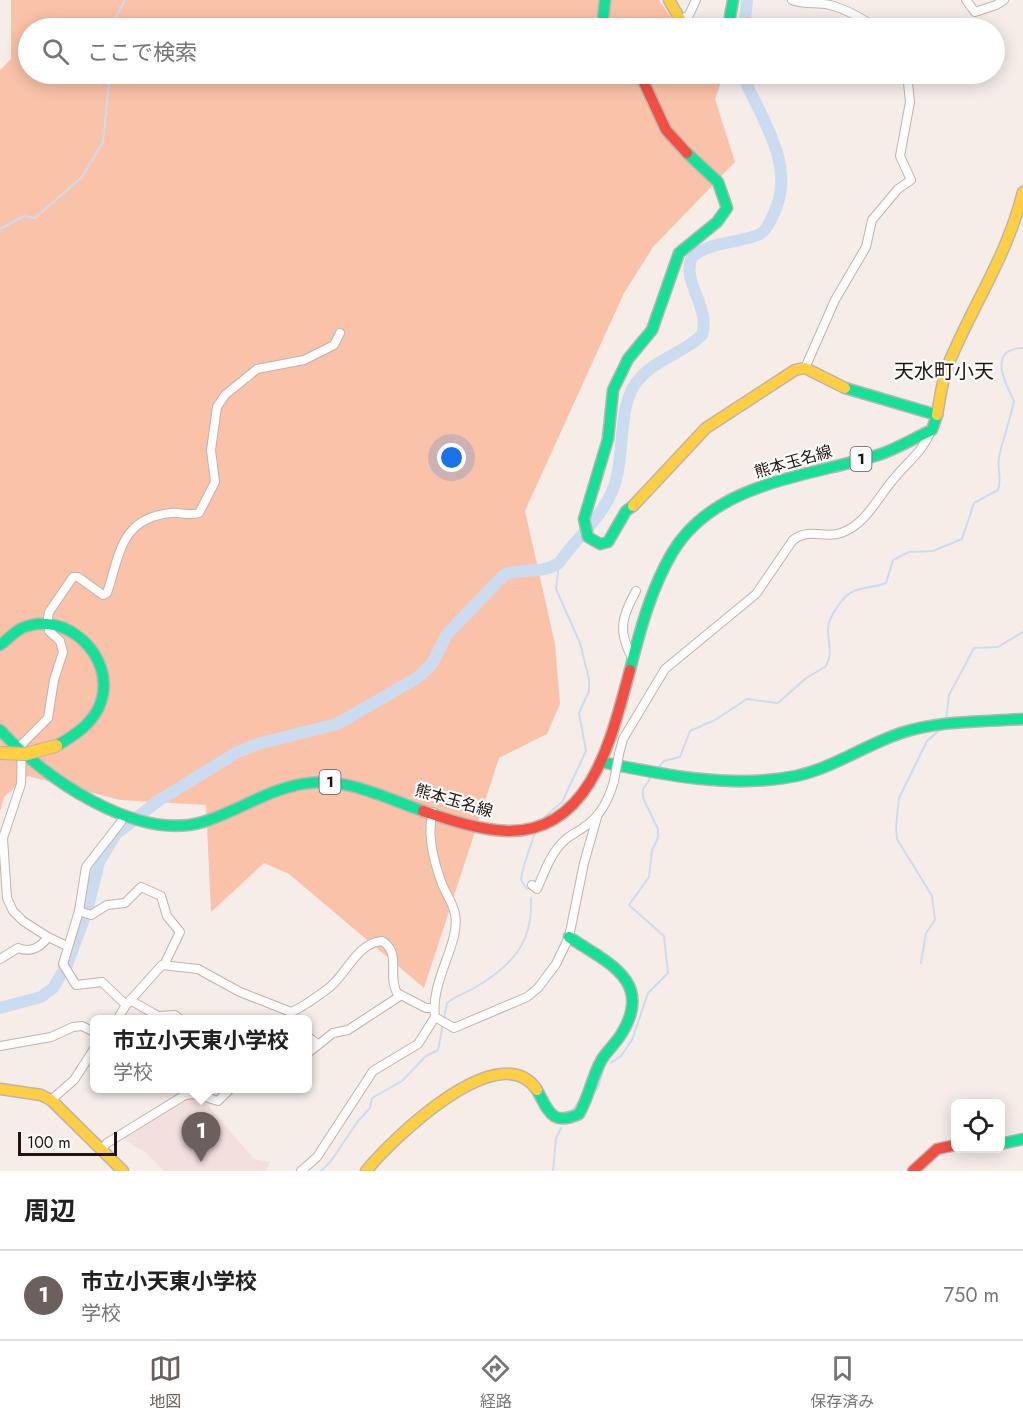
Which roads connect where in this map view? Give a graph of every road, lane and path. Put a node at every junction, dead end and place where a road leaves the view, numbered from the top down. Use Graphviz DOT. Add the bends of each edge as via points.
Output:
graph roads {
  1 [pos="605,0"];
  2 [pos="669,0"];
  3 [pos="696,0"];
  4 [pos="733,0"];
  5 [pos="792,0"];
  6 [pos="966,0"];
  7 [pos="1004,0"];
  8 [pos="603,18"];
  9 [pos="679,18"];
  10 [pos="686,18"];
  11 [pos="730,18"];
  12 [pos="861,18"];
  13 [pos="645,84"];
  14 [pos="908,84"];
  15 [pos="1023,192"];
  16 [pos="340,333"];
  17 [pos="805,368"];
  18 [pos="937,415"];
  19 [pos="932,430"];
  20 [pos="636,591"];
  21 [pos="48,618"];
  22 [pos="49,632"];
  23 [pos="0,645"];
  24 [pos="632,658"];
  25 [pos="1023,719"];
  26 [pos="0,730"];
  27 [pos="0,753"];
  28 [pos="23,755"];
  29 [pos="601,762"];
  30 [pos="433,812"];
  31 [pos="598,814"];
  32 [pos="121,818"];
  33 [pos="532,885"];
  34 [pos="84,913"];
  35 [pos="48,937"];
  36 [pos="570,937"];
  37 [pos="67,946"];
  38 [pos="0,959"];
  39 [pos="164,965"];
  40 [pos="400,996"];
  41 [pos="128,1002"];
  42 [pos="120,1015"];
  43 [pos="156,1015"];
  44 [pos="289,1015"];
  45 [pos="292,1015"];
  46 [pos="439,1018"];
  47 [pos="90,1030"];
  48 [pos="312,1040"];
  49 [pos="318,1044"];
  50 [pos="0,1046"];
  51 [pos="312,1049"];
  52 [pos="90,1055"];
  53 [pos="0,1089"];
  54 [pos="227,1093"];
  55 [pos="51,1100"];
  56 [pos="1023,1139"];
  57 [pos="1005,1143"];
  58 [pos="951,1144"];
  59 [pos="101,1150"];
  60 [pos="123,1171"];
  61 [pos="301,1171"];
  62 [pos="366,1171"];
  63 [pos="913,1171"];
  1 -- 8 [label="main road"];
  2 -- 9 [label="main road"];
  3 -- 10 [label="street"];
  4 -- 11 [label="main road"];
  5 -- 12 [label="street" via="828,4"];
  6 -- 7 [label="street" via="975,12"];
  13 -- 17 [label="main road" via="670,136 712,174 725,195 727,208 717,223 679,253 651,330 620,372 585,530 593,542 608,542 626,512 706,428 795,370"];
  14 -- 17 [label="street" via="910,102 900,156 911,180 898,189 872,220 866,247 835,300"];
  15 -- 18 [label="main road" via="1002,257 947,368"];
  16 -- 21 [label="street" via="334,345 304,360 257,369 225,395 216,406 211,450 215,482 199,513 170,513 142,521 122,543 107,593 103,596 73,577"];
  17 -- 18 [label="main road" via="838,386"];
  18 -- 19 [label="main road"];
  19 -- 24 [label="main road, 熊本玉名線 / 1" via="881,454 751,490 701,519 664,564"];
  19 -- 31 [label="street, bridge" via="916,457 897,475 870,512 842,533 809,532 793,540 756,594 665,669 623,739 610,796"];
  20 -- 24 [label="street" via="625,611 622,638"];
  22 -- 28 [label="street" via="60,641 63,652 48,718 22,744"];
  23 -- 27 [label="main road, bridge" via="15,632 33,625 63,627 81,636 98,658 103,672 103,698 86,726 56,746 25,754"];
  24 -- 29 [label="main road, 熊本玉名線 / 1"];
  25 -- 29 [label="main road" via="934,724 886,738 797,776 718,779"];
  26 -- 28 [label="main road, 熊本玉名線 / 1"];
  28 -- 32 [label="main road, 熊本玉名線 / 1"];
  28 -- 35 [label="street" via="21,784 3,838 7,898 13,911"];
  29 -- 30 [label="main road, 熊本玉名線 / 1" via="570,809 545,826 508,831"];
  30 -- 32 [label="main road, 熊本玉名線 / 1" via="348,785 322,781 296,784 208,821 183,827 169,828"];
  30 -- 46 [label="street" via="430,822 434,857 455,913 455,926 438,978"];
  31 -- 33 [label="street" via="564,840 537,888"];
  31 -- 36 [label="street"];
  32 -- 34 [label="street" via="86,867"];
  34 -- 37 [label="street"];
  34 -- 39 [label="street" via="127,902 141,886 161,896 166,916 180,932"];
  35 -- 37 [label="street"];
  35 -- 38 [label="street" via="35,949 18,948"];
  36 -- 46 [label="street" via="556,964 527,997 460,1027"];
  36 -- 62 [label="main road" via="620,968 632,986 633,998 624,1030 603,1057 579,1114 556,1119 548,1112 533,1081 513,1073 498,1073 432,1107 390,1140"];
  37 -- 41 [label="street" via="65,968 76,985 104,983"];
  39 -- 41 [label="street"];
  39 -- 44 [label="street" via="198,969"];
  40 -- 45 [label="street" via="393,987 391,951 386,943 377,941 354,958 330,987"];
  40 -- 46 [label="street"];
  40 -- 49 [label="street" via="348,1030 333,1033"];
  41 -- 42 [label="street"];
  41 -- 43 [label="street"];
  46 -- 61 [label="street" via="418,1044 373,1071 317,1157"];
  47 -- 50 [label="street" via="73,1027 51,1037"];
  48 -- 49 [label="street"];
  49 -- 51 [label="street"];
  52 -- 55 [label="street" via="74,1080"];
  53 -- 55 [label="main road"];
  54 -- 59 [label="street" via="218,1101 185,1095"];
  55 -- 59 [label="main road"];
  56 -- 57 [label="main road"];
  58 -- 63 [label="main road" via="935,1148"];
  59 -- 60 [label="main road"];
}
